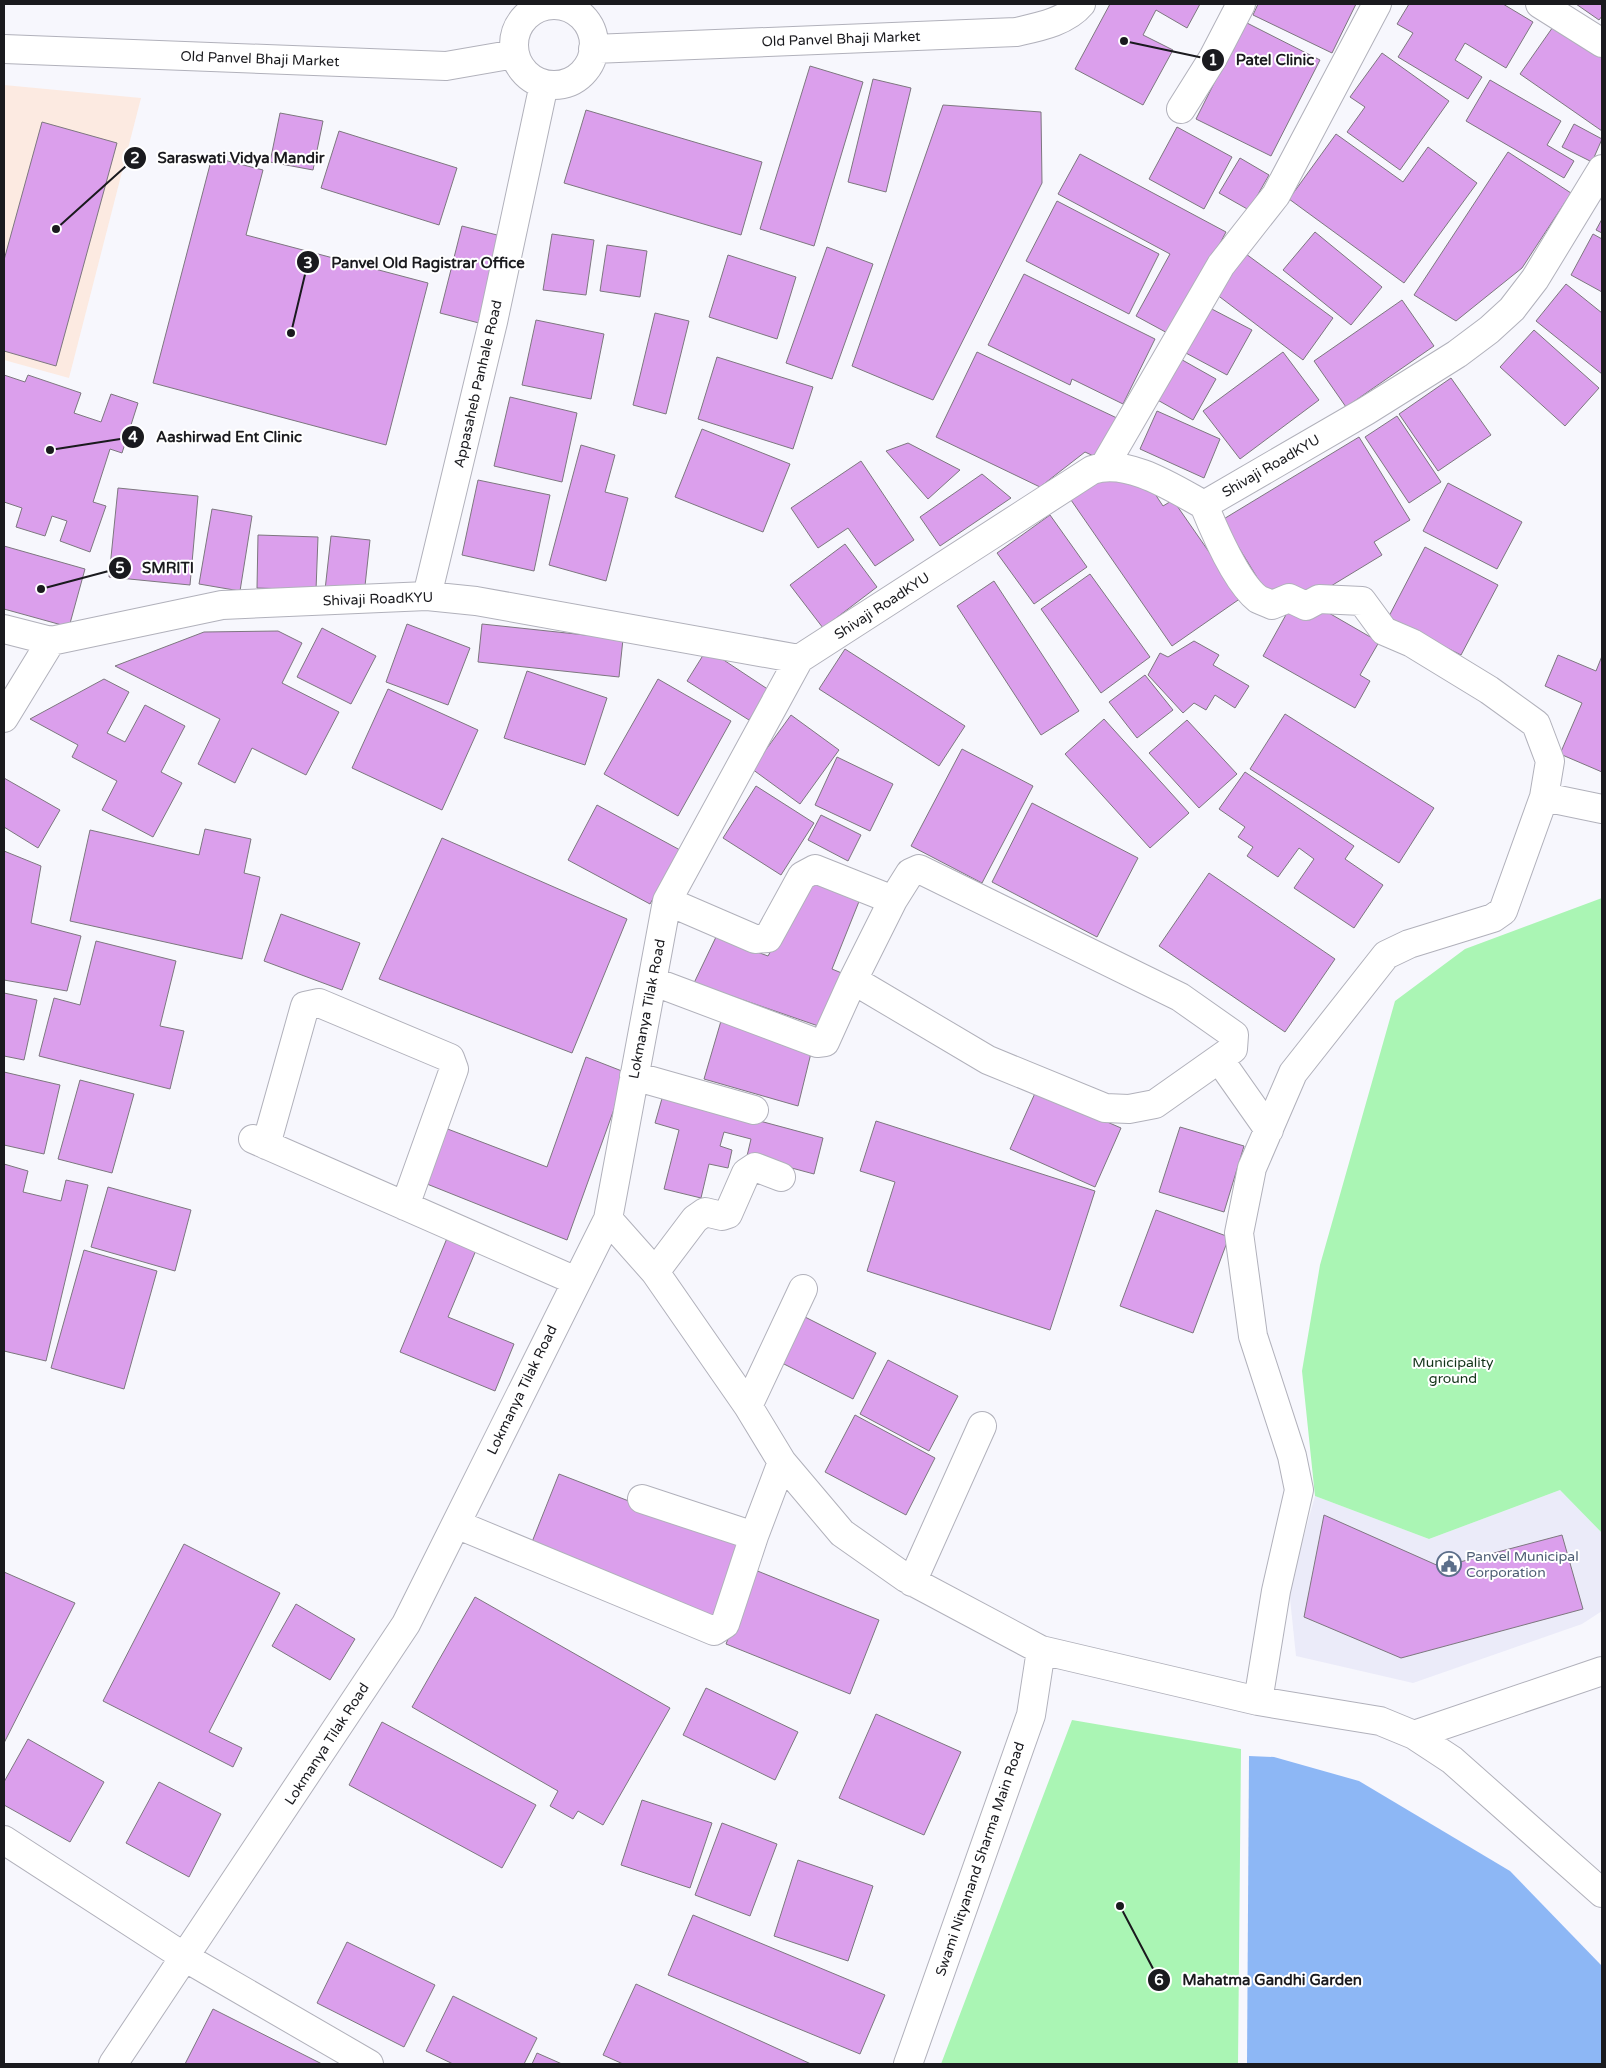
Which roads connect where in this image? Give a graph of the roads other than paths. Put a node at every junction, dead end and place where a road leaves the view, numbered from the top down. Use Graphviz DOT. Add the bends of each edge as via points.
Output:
graph roads {
  1 [pos="1081,4"];
  2 [pos="1241,4"];
  3 [pos="1377,4"];
  4 [pos="1540,4"];
  5 [pos="566,6"];
  6 [pos="1602,43"];
  7 [pos="4,48"];
  8 [pos="593,49"];
  9 [pos="515,54"];
  10 [pos="544,84"];
  11 [pos="1181,110"];
  12 [pos="1602,168"];
  13 [pos="1105,465"];
  14 [pos="1204,506"];
  15 [pos="427,596"];
  16 [pos="4,629"];
  17 [pos="51,641"];
  18 [pos="799,659"];
  19 [pos="4,718"];
  20 [pos="1544,797"];
  21 [pos="1602,809"];
  22 [pos="893,900"];
  23 [pos="668,901"];
  24 [pos="853,980"];
  25 [pos="652,981"];
  26 [pos="1219,1059"];
  27 [pos="634,1076"];
  28 [pos="754,1110"];
  29 [pos="1269,1130"];
  30 [pos="781,1177"];
  31 [pos="405,1206"];
  32 [pos="608,1219"];
  33 [pos="655,1272"];
  34 [pos="576,1281"];
  35 [pos="804,1289"];
  36 [pos="748,1406"];
  37 [pos="982,1426"];
  38 [pos="782,1462"];
  39 [pos="642,1499"];
  40 [pos="456,1524"];
  41 [pos="754,1536"];
  42 [pos="912,1582"];
  43 [pos="1040,1650"];
  44 [pos="1602,1670"];
  45 [pos="1258,1701"];
  46 [pos="1414,1735"];
  47 [pos="4,1840"];
  48 [pos="1602,1893"];
  49 [pos="186,1958"];
  50 [pos="113,2064"];
  51 [pos="369,2064"];
  52 [pos="908,2064"];
  1 -- 8 [label="street, Old Panvel Bhaji Market" via="1076,10 1045,26 1016,32"];
  2 -- 11 [label="street"];
  3 -- 13 [label="street" via="1276,195 1221,265"];
  4 -- 6 [label="street"];
  5 -- 8 [label="street" via="584,19 591,30"];
  5 -- 9 [label="street" via="547,5 524,18 514,41"];
  7 -- 9 [label="street, Old Panvel Bhaji Market" via="446,66"];
  8 -- 10 [label="street" via="587,69 577,78 565,84"];
  9 -- 10 [label="street" via="529,76"];
  10 -- 15 [label="street, Appasaheb Panhale Road" via="493,322"];
  12 -- 14 [label="street, Shivaji RoadKYU" via="1535,279 1512,309 1489,330 1366,411"];
  13 -- 14 [label="street" via="1156,478"];
  13 -- 18 [label="street, Shivaji RoadKYU" via="1092,470"];
  14 -- 20 [label="street" via="1223,549 1259,599 1272,605 1289,598 1306,606 1319,599 1362,601 1384,631 1412,643 1489,690 1536,724 1550,760"];
  15 -- 17 [label="street, Shivaji RoadKYU" via="222,605"];
  15 -- 18 [label="street, Shivaji RoadKYU" via="476,601"];
  16 -- 17 [label="street, Shivaji RoadKYU"];
  17 -- 19 [label="street"];
  18 -- 23 [label="street, Lokmanya Tilak Road"];
  20 -- 21 [label="street"];
  20 -- 29 [label="street" via="1504,911 1493,918 1410,944 1386,956 1293,1073"];
  22 -- 23 [label="street" via="815,869 802,876 768,938 755,939"];
  22 -- 24 [label="street"];
  22 -- 26 [label="street" via="910,873 919,869 1180,996 1234,1035 1233,1049"];
  23 -- 25 [label="street, Lokmanya Tilak Road"];
  24 -- 25 [label="street" via="825,1042 816,1042"];
  24 -- 26 [label="street" via="988,1060 1105,1108 1129,1109 1155,1104"];
  25 -- 27 [label="street, Lokmanya Tilak Road"];
  26 -- 29 [label="street"];
  27 -- 28 [label="street"];
  27 -- 32 [label="street, Lokmanya Tilak Road"];
  29 -- 45 [label="street" via="1252,1168 1239,1233 1253,1336 1292,1456 1299,1490 1276,1591"];
  30 -- 33 [label="street" via="755,1167 746,1173 728,1214 722,1216 705,1212 695,1219"];
  31 -- 31 [label="street" via="259,1142 305,1006 319,1003 450,1058 454,1069"];
  31 -- 34 [label="street"];
  32 -- 33 [label="street"];
  32 -- 34 [label="street, Lokmanya Tilak Road"];
  33 -- 36 [label="street"];
  34 -- 40 [label="street, Lokmanya Tilak Road"];
  35 -- 36 [label="street"];
  36 -- 38 [label="street"];
  37 -- 42 [label="street"];
  38 -- 41 [label="street"];
  38 -- 42 [label="street" via="842,1533"];
  39 -- 41 [label="street"];
  40 -- 41 [label="street" via="714,1631 725,1624"];
  40 -- 49 [label="street, Lokmanya Tilak Road" via="406,1624"];
  42 -- 43 [label="street"];
  43 -- 45 [label="street"];
  43 -- 52 [label="street, Swami Nityanand Sharma Main Road" via="1031,1715"];
  44 -- 46 [label="street"];
  45 -- 46 [label="street" via="1380,1721"];
  46 -- 48 [label="street" via="1452,1760"];
  47 -- 49 [label="street"];
  49 -- 50 [label="street, Lokmanya Tilak Road"];
  49 -- 51 [label="street"];
}
